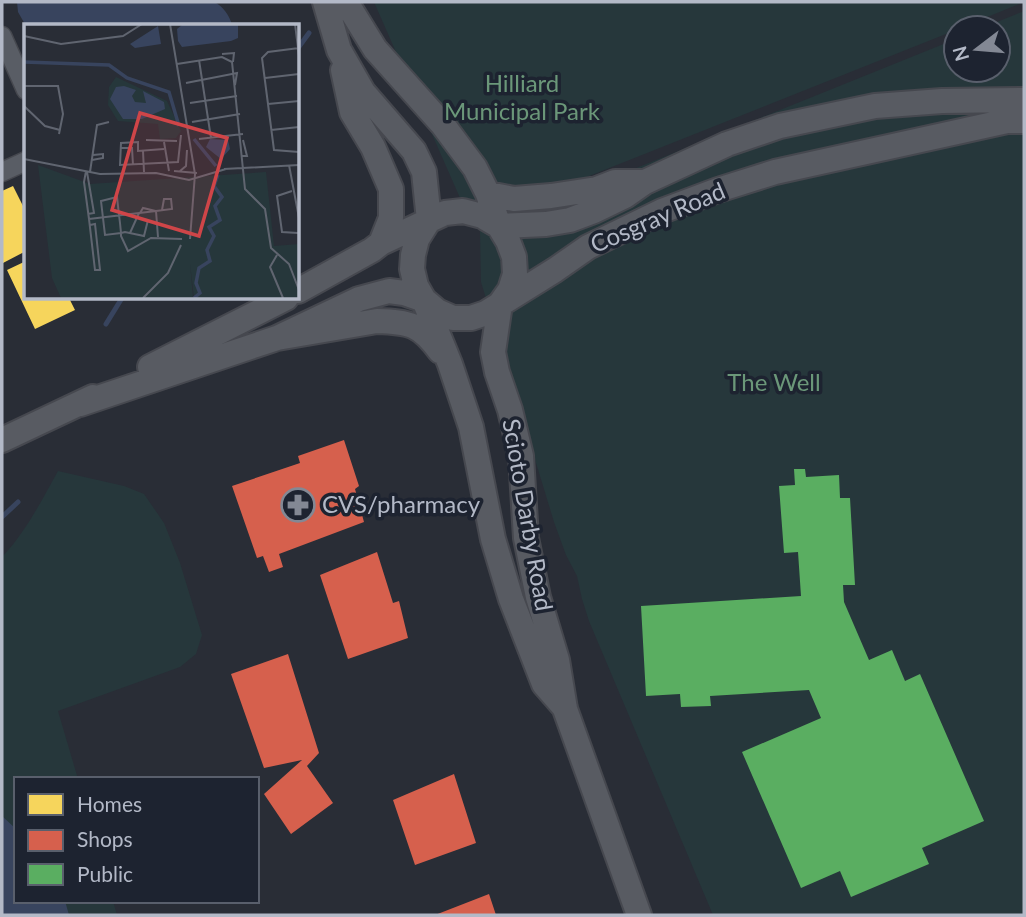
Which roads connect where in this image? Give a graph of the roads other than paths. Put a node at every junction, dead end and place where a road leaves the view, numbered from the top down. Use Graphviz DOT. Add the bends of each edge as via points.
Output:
graph roads {
  1 [pos="325,2"];
  2 [pos="346,2"];
  3 [pos="2,36"];
  4 [pos="340,50"];
  5 [pos="24,86"];
  6 [pos="1024,100"];
  7 [pos="1024,121"];
  8 [pos="24,162"];
  9 [pos="2,172"];
  10 [pos="645,181"];
  11 [pos="488,194"];
  12 [pos="429,220"];
  13 [pos="499,226"];
  14 [pos="382,243"];
  15 [pos="299,290"];
  16 [pos="284,299"];
  17 [pos="424,300"];
  18 [pos="500,304"];
  19 [pos="277,338"];
  20 [pos="450,364"];
  21 [pos="80,404"];
  22 [pos="2,440"];
  23 [pos="565,709"];
  24 [pos="639,915"];
  1 -- 4 [label="main road"];
  2 -- 11 [label="main road, Scioto Darby Road" via="375,49 475,168"];
  3 -- 5 [label="street"];
  4 -- 12 [label="main road" via="363,92 414,151 424,172"];
  4 -- 14 [label="main road" via="352,112 373,146 391,190 391,218"];
  6 -- 10 [label="main road, Cosgray Road" via="875,106 780,126"];
  7 -- 18 [label="main road, Cosgray Road" via="848,155 718,190 642,219 588,247"];
  8 -- 9 [label="street"];
  10 -- 11 [label="main road, Cosgray Road" via="514,199"];
  10 -- 13 [label="main road, Cosgray Road" via="625,196 570,220"];
  11 -- 13 [label="main road, Scioto Darby Road"];
  12 -- 13 [label="main road, Cosgray Road" via="463,211"];
  12 -- 14 [label="main road, Cosgray Road"];
  12 -- 17 [label="main road, Scioto Darby Road" via="418,239 412,269"];
  13 -- 18 [label="main road, Scioto Darby Road" via="514,257 515,274"];
  14 -- 15 [label="main road, Cosgray Road"];
  16 -- 21 [label="main road, Cosgray Road"];
  17 -- 18 [label="main road, Cosgray Road" via="453,318 471,318"];
  17 -- 19 [label="main road, Cosgray Road" via="389,291 359,299"];
  17 -- 20 [label="main road, Scioto Darby Road"];
  18 -- 23 [label="main road, Scioto Darby Road" via="493,352 521,456 526,538"];
  19 -- 20 [label="main road, Cosgray Road" via="393,321 414,325 428,335"];
  19 -- 21 [label="main road, Cosgray Road"];
  20 -- 23 [label="main road, Scioto Darby Road" via="471,427 493,539 511,599 544,684"];
  21 -- 22 [label="main road, Cosgray Road"];
  23 -- 24 [label="main road, Scioto Darby Road"];
}
